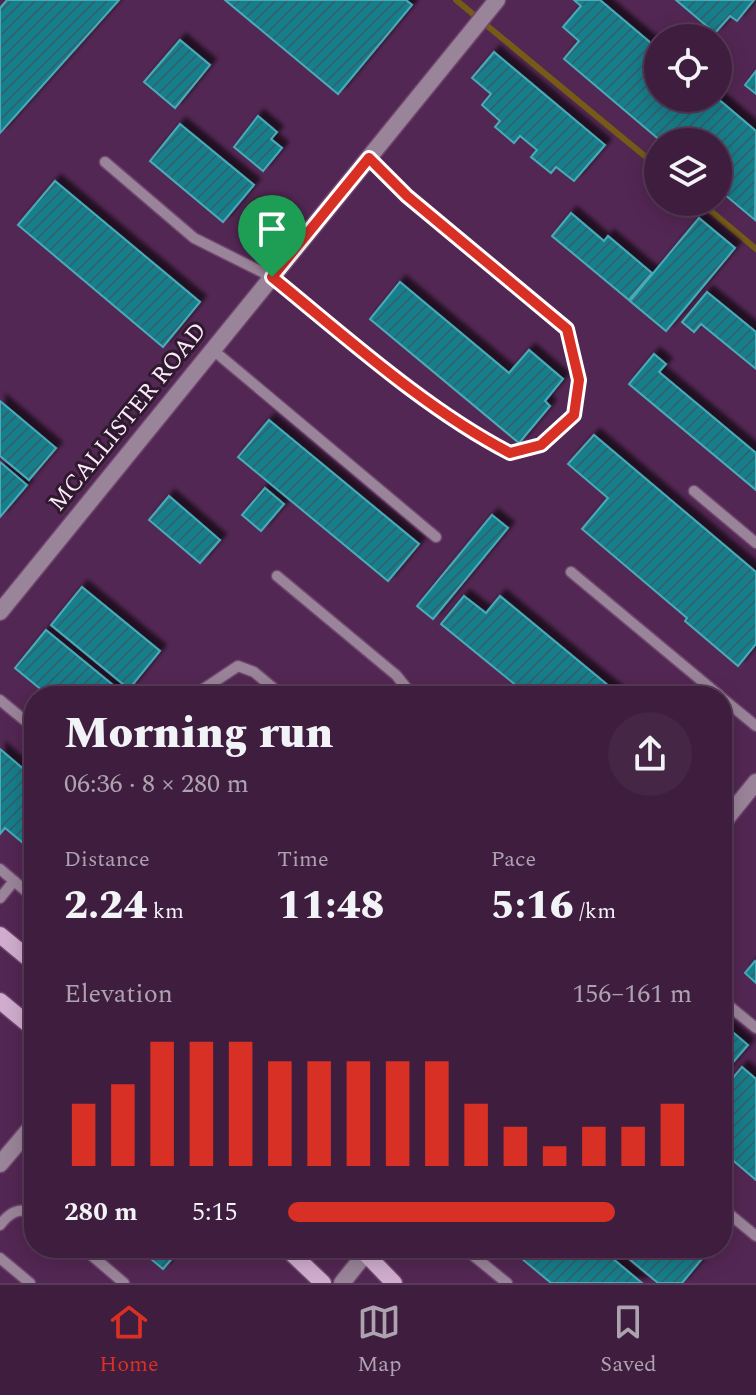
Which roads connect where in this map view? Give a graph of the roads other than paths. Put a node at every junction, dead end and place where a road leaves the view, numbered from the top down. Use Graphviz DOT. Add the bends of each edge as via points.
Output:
graph roads {
  1 [pos="494,4"];
  2 [pos="369,158"];
  3 [pos="105,162"];
  4 [pos="272,277"];
  5 [pos="213,350"];
  6 [pos="694,491"];
  7 [pos="436,537"];
  8 [pos="756,543"];
  9 [pos="571,572"];
  10 [pos="277,576"];
  11 [pos="0,612"];
  12 [pos="208,686"];
  13 [pos="271,686"];
  14 [pos="405,686"];
  15 [pos="705,686"];
  16 [pos="0,700"];
  17 [pos="732,708"];
  18 [pos="24,720"];
  19 [pos="756,726"];
  20 [pos="756,782"];
  21 [pos="732,812"];
  22 [pos="0,869"];
  23 [pos="14,881"];
  24 [pos="24,890"];
  25 [pos="0,898"];
  26 [pos="0,935"];
  27 [pos="24,955"];
  28 [pos="0,1001"];
  29 [pos="732,1008"];
  30 [pos="24,1021"];
  31 [pos="756,1028"];
  32 [pos="24,1136"];
  33 [pos="0,1164"];
  34 [pos="24,1209"];
  35 [pos="732,1216"];
  36 [pos="0,1225"];
  37 [pos="756,1236"];
  38 [pos="0,1258"];
  39 [pos="95,1258"];
  40 [pos="297,1258"];
  41 [pos="359,1258"];
  42 [pos="372,1258"];
  43 [pos="476,1258"];
  44 [pos="30,1283"];
  45 [pos="124,1283"];
  46 [pos="323,1283"];
  47 [pos="342,1283"];
  48 [pos="394,1283"];
  49 [pos="507,1283"];
  1 -- 2 [label="street, MCALLISTER ROAD"];
  2 -- 4 [label="street, MCALLISTER ROAD"];
  2 -- 4 [label="lane" via="567,329 579,380 574,415 541,445 510,453 475,435"];
  3 -- 4 [label="lane" via="194,238"];
  4 -- 5 [label="street, MCALLISTER ROAD"];
  5 -- 7 [label="lane"];
  5 -- 11 [label="street, MCALLISTER ROAD"];
  6 -- 8 [label="lane"];
  9 -- 15 [label="lane"];
  10 -- 14 [label="lane"];
  12 -- 13 [label="lane" via="238,666"];
  16 -- 18 [label="lane"];
  17 -- 19 [label="lane"];
  20 -- 21 [label="street"];
  22 -- 23 [label="lane"];
  23 -- 24 [label="lane"];
  23 -- 25 [label="lane"];
  26 -- 27 [label="main road"];
  28 -- 30 [label="main road"];
  29 -- 31 [label="lane"];
  32 -- 33 [label="street"];
  34 -- 36 [label="lane" via="13,1211"];
  35 -- 37 [label="lane"];
  38 -- 44 [label="lane"];
  39 -- 45 [label="lane"];
  40 -- 46 [label="main road"];
  41 -- 47 [label="street"];
  42 -- 48 [label="main road"];
  43 -- 49 [label="lane"];
}
